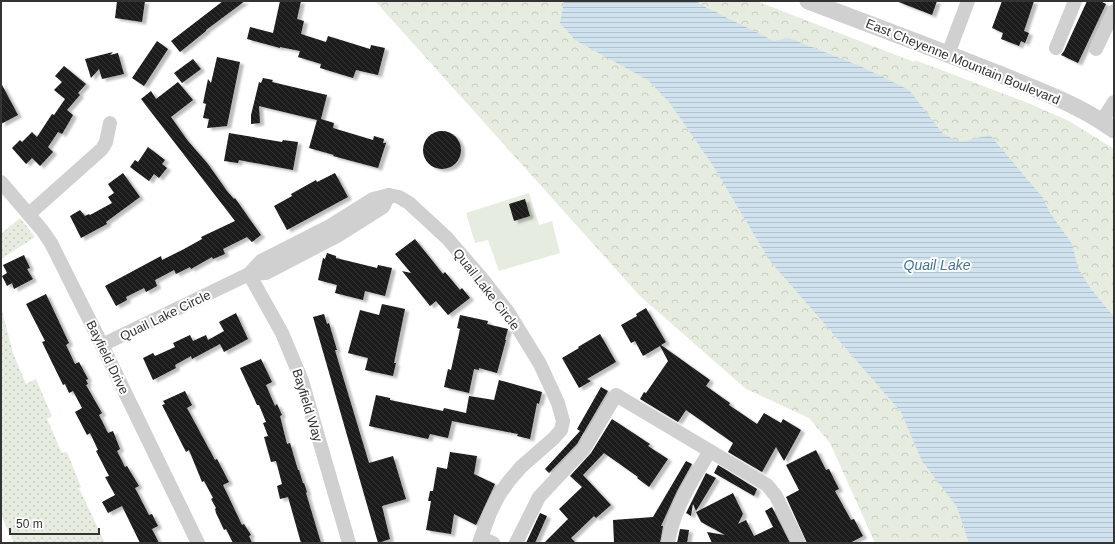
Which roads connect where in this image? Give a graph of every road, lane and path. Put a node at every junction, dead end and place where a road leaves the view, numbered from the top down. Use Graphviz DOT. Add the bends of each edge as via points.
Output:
graph roads {
  1 [pos="808,1"];
  2 [pos="968,1"];
  3 [pos="1075,1"];
  4 [pos="1114,11"];
  5 [pos="1056,48"];
  6 [pos="1096,49"];
  7 [pos="948,54"];
  8 [pos="1114,102"];
  9 [pos="110,124"];
  10 [pos="1108,125"];
  11 [pos="1,182"];
  12 [pos="29,214"];
  13 [pos="249,274"];
  14 [pos="102,345"];
  15 [pos="710,450"];
  16 [pos="484,541"];
  17 [pos="198,543"];
  18 [pos="349,543"];
  19 [pos="516,543"];
  20 [pos="668,543"];
  21 [pos="799,543"];
  1 -- 7 [label="street, East Cheyenne Mountain Boulevard"];
  2 -- 7 [label="street"];
  3 -- 5 [label="street"];
  4 -- 6 [label="street"];
  7 -- 10 [label="street, East Cheyenne Mountain Boulevard" via="1057,98"];
  8 -- 10 [label="street"];
  9 -- 12 [label="street" via="102,149"];
  11 -- 12 [label="street, Bayfield Drive"];
  12 -- 14 [label="street, Bayfield Drive" via="50,243"];
  13 -- 14 [label="street, Quail Lake Circle"];
  13 -- 16 [label="street, Quail Lake Circle" via="261,261 330,226 373,199 394,192 422,214 484,281 508,312 540,364 562,412 563,421 561,430 521,467 499,495 490,513"];
  13 -- 18 [label="street, Bayfield Way" via="282,333 300,374"];
  14 -- 17 [label="street, Bayfield Drive"];
  15 -- 19 [label="street" via="616,395 584,449 539,497"];
  15 -- 20 [label="street" via="675,514"];
  15 -- 21 [label="street" via="772,490"];
}
